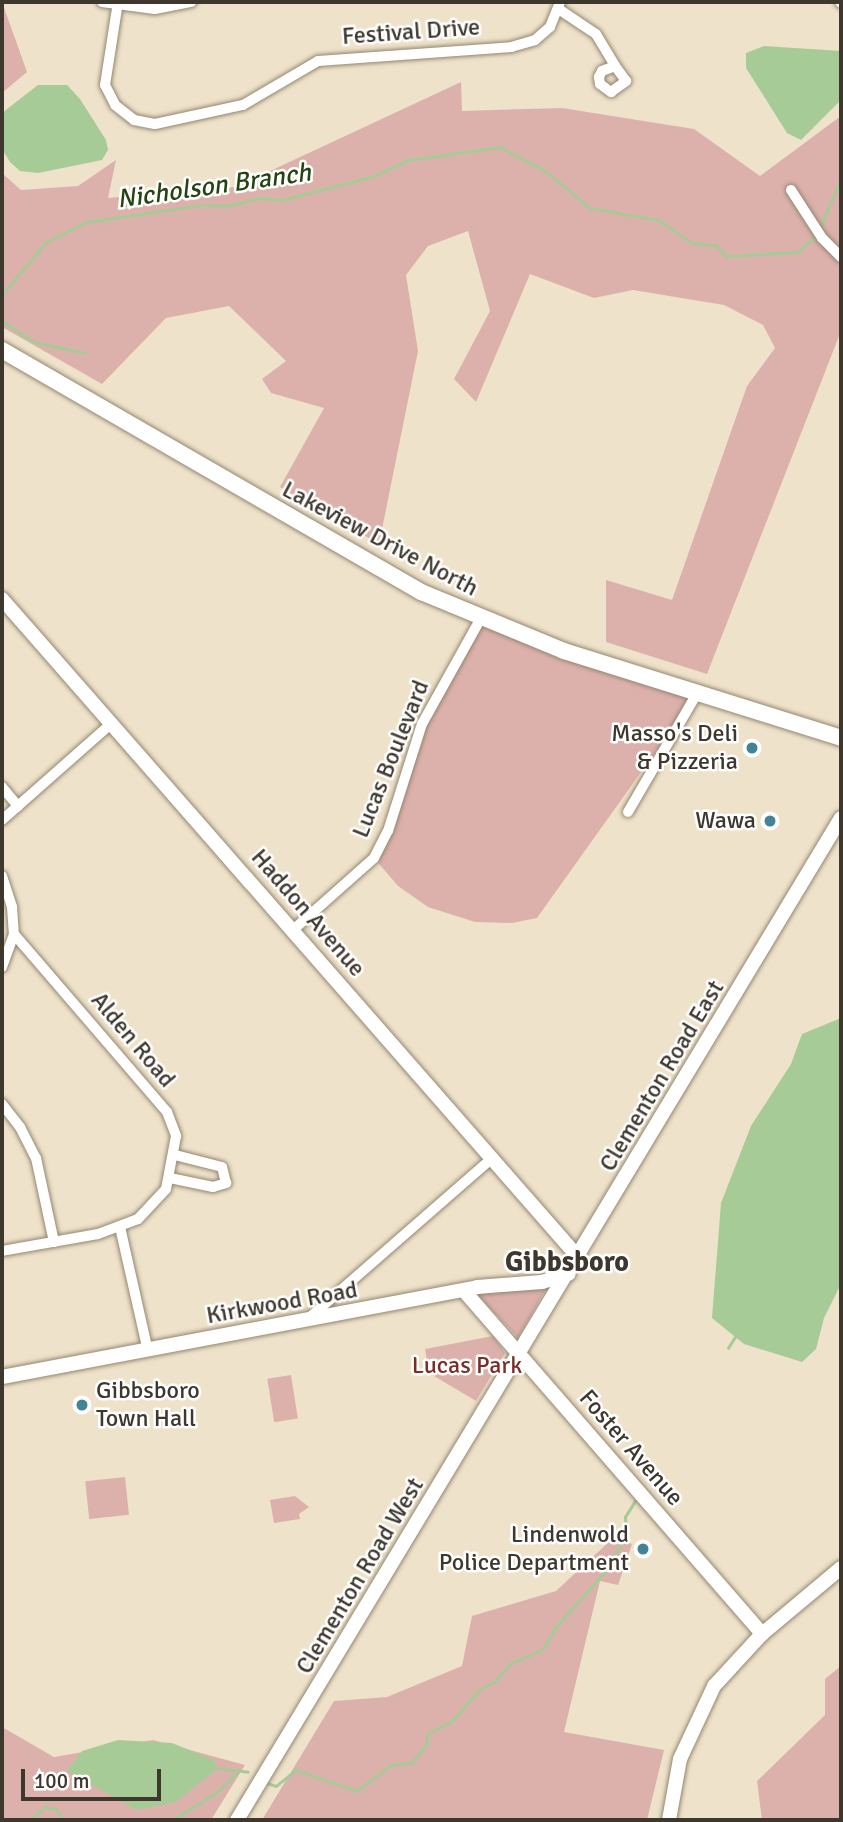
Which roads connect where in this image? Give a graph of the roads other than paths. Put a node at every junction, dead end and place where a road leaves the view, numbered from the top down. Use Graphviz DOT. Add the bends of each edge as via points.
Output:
graph roads {
  1 [pos="102,2"];
  2 [pos="191,2"];
  3 [pos="118,4"];
  4 [pos="560,6"];
  5 [pos="615,66"];
  6 [pos="792,190"];
  7 [pos="841,257"];
  8 [pos="2,350"];
  9 [pos="2,599"];
  10 [pos="481,618"];
  11 [pos="696,695"];
  12 [pos="111,724"];
  13 [pos="841,738"];
  14 [pos="2,787"];
  15 [pos="19,806"];
  16 [pos="628,812"];
  17 [pos="841,818"];
  18 [pos="2,820"];
  19 [pos="2,876"];
  20 [pos="293,930"];
  21 [pos="14,934"];
  22 [pos="2,967"];
  23 [pos="2,1104"];
  24 [pos="175,1155"];
  25 [pos="491,1159"];
  26 [pos="170,1178"];
  27 [pos="120,1227"];
  28 [pos="54,1242"];
  29 [pos="2,1251"];
  30 [pos="579,1258"];
  31 [pos="569,1274"];
  32 [pos="465,1292"];
  33 [pos="305,1322"];
  34 [pos="148,1351"];
  35 [pos="520,1354"];
  36 [pos="2,1377"];
  37 [pos="841,1568"];
  38 [pos="762,1634"];
  39 [pos="237,1820"];
  40 [pos="669,1820"];
  1 -- 3 [label="street"];
  2 -- 3 [label="street" via="155,9"];
  3 -- 4 [label="street, Festival Drive" via="105,85 115,105 134,120 155,124 243,105 318,61 511,47 535,40"];
  4 -- 5 [label="street" via="596,34"];
  6 -- 7 [label="street" via="822,239"];
  8 -- 10 [label="main road, Lakeview Drive North" via="421,592"];
  9 -- 12 [label="street, Haddon Avenue"];
  10 -- 11 [label="main road, Lakeview Drive North" via="564,652"];
  10 -- 20 [label="street, Lucas Boulevard" via="422,724 388,831 374,858"];
  11 -- 13 [label="main road, Lakeview Drive North"];
  11 -- 16 [label="street"];
  12 -- 15 [label="street"];
  12 -- 20 [label="street, Haddon Avenue"];
  14 -- 15 [label="street"];
  15 -- 18 [label="street"];
  17 -- 30 [label="street, Clementon Road East"];
  19 -- 21 [label="street" via="12,906"];
  20 -- 25 [label="street, Haddon Avenue"];
  21 -- 22 [label="street"];
  21 -- 24 [label="street, Alden Road" via="167,1112 176,1136"];
  23 -- 28 [label="street" via="36,1158"];
  24 -- 26 [label="street, Alden Road"];
  24 -- 26 [label="street" via="222,1167 226,1183 213,1187"];
  25 -- 30 [label="street, Haddon Avenue"];
  25 -- 33 [label="street"];
  26 -- 27 [label="street, Alden Road" via="148,1211"];
  27 -- 28 [label="street, Alden Road"];
  27 -- 34 [label="street"];
  28 -- 29 [label="street, Alden Road"];
  30 -- 31 [label="street, Clementon Road East"];
  31 -- 32 [label="street, Kirkwood Road"];
  31 -- 35 [label="street, Clementon Road East"];
  32 -- 33 [label="street, Kirkwood Road"];
  32 -- 35 [label="street, Foster Avenue"];
  33 -- 34 [label="street, Kirkwood Road"];
  34 -- 36 [label="street, Kirkwood Road"];
  35 -- 38 [label="street, Foster Avenue"];
  35 -- 39 [label="street, Clementon Road West"];
  37 -- 38 [label="street"];
  38 -- 40 [label="street" via="738,1656 703,1704 680,1759"];
}
